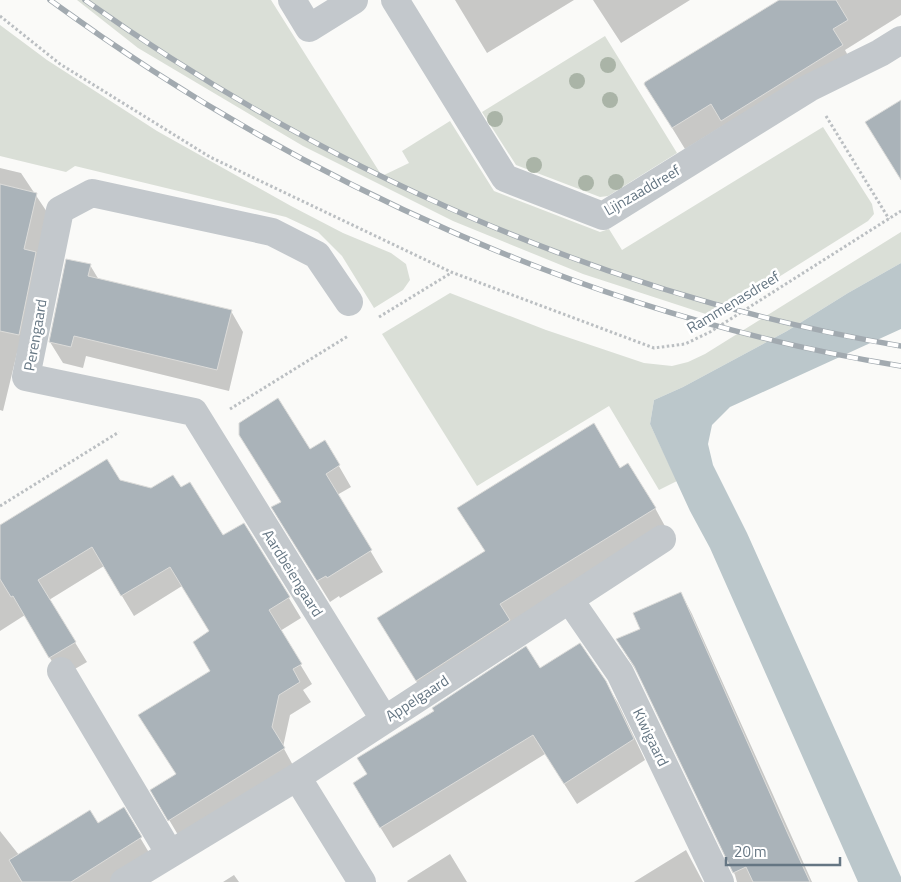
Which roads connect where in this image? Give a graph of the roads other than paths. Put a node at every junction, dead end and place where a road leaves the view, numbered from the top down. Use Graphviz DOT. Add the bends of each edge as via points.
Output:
graph roads {
  1 [pos="292,0"];
  2 [pos="354,0"];
  3 [pos="395,0"];
  4 [pos="901,40"];
  5 [pos="349,302"];
  6 [pos="202,426"];
  7 [pos="662,539"];
  8 [pos="570,599"];
  9 [pos="61,671"];
  10 [pos="384,720"];
  11 [pos="297,777"];
  12 [pos="170,854"];
  13 [pos="124,882"];
  14 [pos="362,882"];
  15 [pos="720,882"];
  1 -- 2 [label="street" via="309,28"];
  3 -- 4 [label="street, Lijnzaaddreef" via="505,178 603,216 809,88"];
  5 -- 6 [label="street, Perengaard" via="317,255 272,232 92,193 60,210 26,377 194,412"];
  6 -- 10 [label="street, Aardbeiengaard"];
  7 -- 8 [label="street, Appelgaard"];
  8 -- 10 [label="street, Appelgaard"];
  8 -- 15 [label="street, Kiwigaard" via="620,672"];
  9 -- 12 [label="street"];
  10 -- 11 [label="street, Appelgaard"];
  11 -- 12 [label="street, Appelgaard"];
  11 -- 14 [label="street"];
  12 -- 13 [label="street, Appelgaard"];
}
